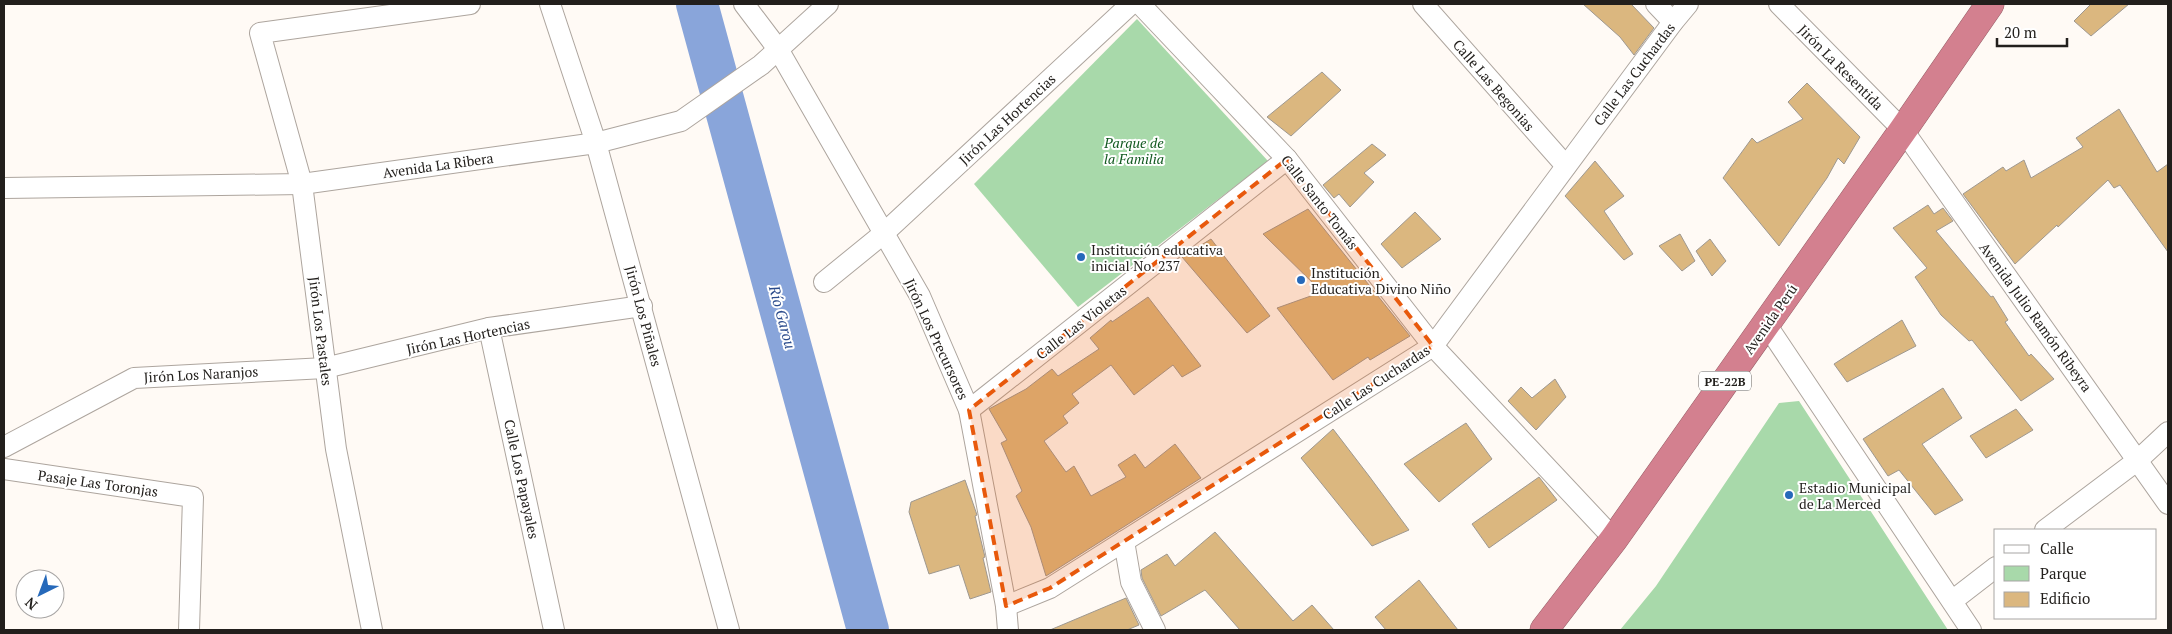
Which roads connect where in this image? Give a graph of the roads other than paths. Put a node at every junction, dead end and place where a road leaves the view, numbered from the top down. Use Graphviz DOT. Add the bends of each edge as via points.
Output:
graph roads {
  1 [pos="470,4"];
  2 [pos="550,4"];
  3 [pos="744,4"];
  4 [pos="828,4"];
  5 [pos="1131,4"];
  6 [pos="1140,4"];
  7 [pos="1423,4"];
  8 [pos="1656,4"];
  9 [pos="1688,4"];
  10 [pos="1779,4"];
  11 [pos="1990,4"];
  12 [pos="1673,22"];
  13 [pos="778,48"];
  14 [pos="1904,130"];
  15 [pos="596,143"];
  16 [pos="1287,159"];
  17 [pos="1566,166"];
  18 [pos="302,184"];
  19 [pos="4,188"];
  20 [pos="883,234"];
  21 [pos="824,282"];
  22 [pos="642,306"];
  23 [pos="1766,324"];
  24 [pos="489,328"];
  25 [pos="1433,346"];
  26 [pos="325,368"];
  27 [pos="970,410"];
  28 [pos="2168,432"];
  29 [pos="4,447"];
  30 [pos="2138,460"];
  31 [pos="4,469"];
  32 [pos="2168,504"];
  33 [pos="2046,529"];
  34 [pos="1614,539"];
  35 [pos="1124,541"];
  36 [pos="1994,570"];
  37 [pos="1952,601"];
  38 [pos="1006,606"];
  39 [pos="189,630"];
  40 [pos="372,630"];
  41 [pos="554,630"];
  42 [pos="729,630"];
  43 [pos="1008,630"];
  44 [pos="1155,630"];
  45 [pos="1544,630"];
  46 [pos="1971,630"];
  1 -- 18 [label="street, Jirón Los Pastales" via="260,33"];
  2 -- 15 [label="street, Jirón Los Piñales"];
  3 -- 13 [label="street, Jirón Los Precursores"];
  4 -- 13 [label="street, Avenida La Ribera"];
  5 -- 20 [label="street, Jirón Las Hortencias"];
  6 -- 16 [label="street, Calle Santo Tomás"];
  7 -- 17 [label="street, Calle Las Begonias"];
  8 -- 12 [label="street"];
  9 -- 12 [label="street, Calle Las Cuchardas"];
  10 -- 14 [label="street, Jirón La Resentida"];
  11 -- 14 [label="highway, Avenida Perú / PE-22B"];
  12 -- 17 [label="street, Calle Las Cuchardas"];
  13 -- 15 [label="street, Avenida La Ribera" via="761,66 681,121"];
  13 -- 20 [label="street, Jirón Los Precursores"];
  14 -- 23 [label="highway, Avenida Perú / PE-22B"];
  14 -- 30 [label="street, Avenida Julio Ramón Ribeyra"];
  15 -- 18 [label="street, Avenida La Ribera"];
  15 -- 22 [label="street, Jirón Los Piñales"];
  16 -- 25 [label="street, Calle Santo Tomás"];
  16 -- 27 [label="street, Calle Las Violetas"];
  17 -- 25 [label="street, Calle Las Cuchardas"];
  18 -- 19 [label="street, Avenida La Ribera"];
  18 -- 26 [label="street, Jirón Los Pastales"];
  20 -- 21 [label="street, Jirón Las Hortencias"];
  20 -- 27 [label="street, Jirón Los Precursores" via="920,296"];
  22 -- 24 [label="street, Jirón Las Hortencias"];
  22 -- 42 [label="street, Jirón Los Piñales"];
  23 -- 34 [label="highway, Avenida Perú / PE-22B"];
  23 -- 37 [label="street"];
  24 -- 26 [label="street, Jirón Las Hortencias"];
  24 -- 41 [label="street, Calle Los Papayales"];
  25 -- 34 [label="street, Calle Santo Tomás"];
  25 -- 35 [label="street, Calle Las Cuchardas"];
  26 -- 29 [label="street, Jirón Los Naranjos" via="134,378"];
  26 -- 40 [label="street, Jirón Los Pastales" via="336,449"];
  27 -- 38 [label="street, Jirón Los Precursores"];
  28 -- 30 [label="street"];
  30 -- 32 [label="street, Avenida Julio Ramón Ribeyra"];
  30 -- 33 [label="street"];
  31 -- 39 [label="street, Pasaje Las Toronjas" via="193,497"];
  34 -- 45 [label="highway, Avenida Perú / PE-22B"];
  35 -- 38 [label="street, Calle Las Cuchardas" via="1050,588"];
  35 -- 44 [label="street" via="1132,582"];
  36 -- 37 [label="street"];
  37 -- 46 [label="street"];
  38 -- 43 [label="street, Jirón Los Precursores"];
}
